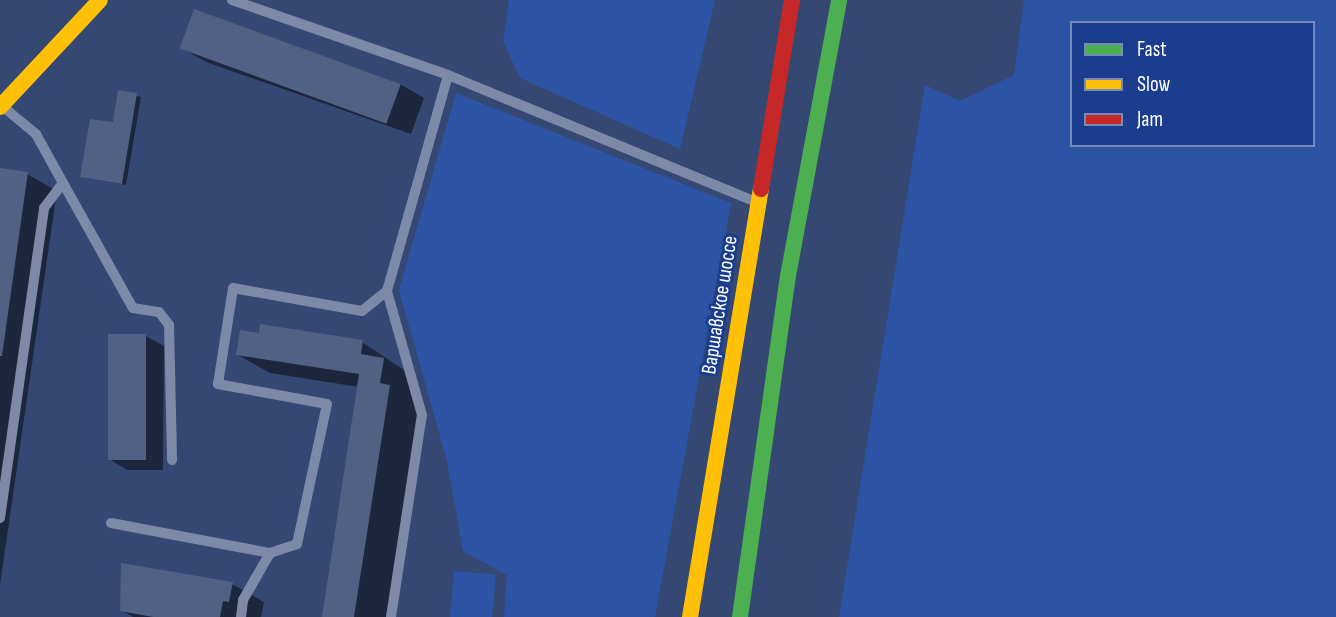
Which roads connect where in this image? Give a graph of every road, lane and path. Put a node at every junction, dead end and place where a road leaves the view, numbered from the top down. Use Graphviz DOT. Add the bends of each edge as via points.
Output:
graph roads {
  1 [pos="100,0"];
  2 [pos="232,0"];
  3 [pos="792,0"];
  4 [pos="839,0"];
  5 [pos="448,75"];
  6 [pos="1,106"];
  7 [pos="63,183"];
  8 [pos="758,202"];
  9 [pos="387,291"];
  10 [pos="172,460"];
  11 [pos="0,518"];
  12 [pos="111,523"];
  13 [pos="270,553"];
  14 [pos="241,617"];
  15 [pos="391,617"];
  16 [pos="690,617"];
  17 [pos="740,617"];
  1 -- 6 [label="main road"];
  2 -- 5 [label="lane"];
  3 -- 8 [label="main road, Варшавское шоссе"];
  4 -- 17 [label="main road" via="789,276"];
  5 -- 8 [label="lane"];
  5 -- 9 [label="lane"];
  6 -- 7 [label="lane" via="36,134"];
  7 -- 10 [label="lane" via="133,308 159,312 169,325"];
  7 -- 11 [label="lane" via="44,208"];
  8 -- 16 [label="main road, Варшавское шоссе"];
  9 -- 13 [label="lane" via="362,311 233,288 218,384 327,404 297,544"];
  9 -- 15 [label="lane" via="422,415"];
  12 -- 13 [label="lane"];
  13 -- 14 [label="lane" via="243,600"];
}
